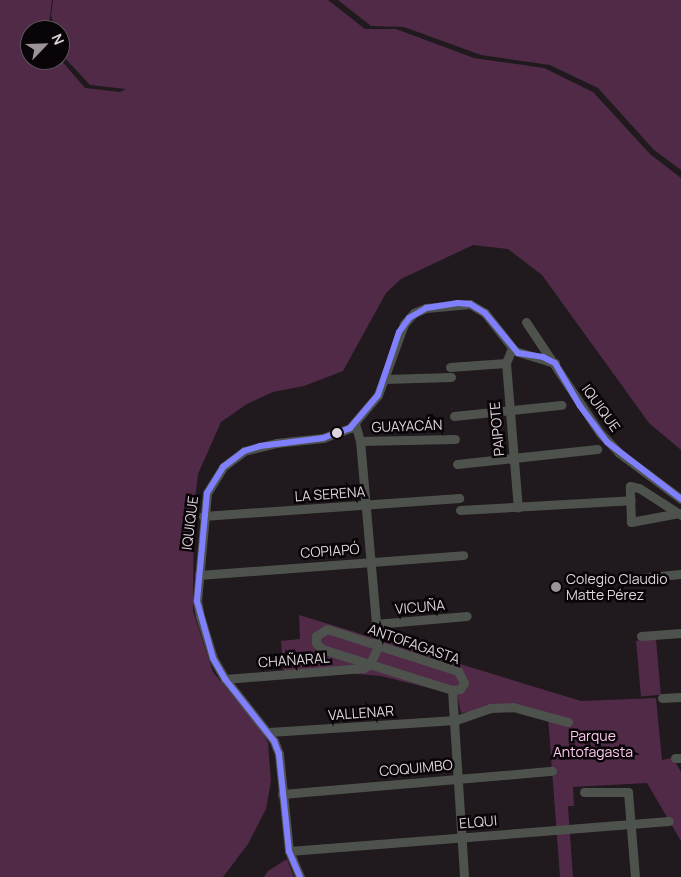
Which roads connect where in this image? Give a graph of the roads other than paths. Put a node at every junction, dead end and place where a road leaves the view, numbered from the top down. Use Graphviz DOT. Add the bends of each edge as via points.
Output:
graph roads {
  1 [pos="526,322"];
  2 [pos="512,348"];
  3 [pos="506,363"];
  4 [pos="555,363"];
  5 [pos="450,367"];
  6 [pos="451,377"];
  7 [pos="384,379"];
  8 [pos="561,405"];
  9 [pos="509,409"];
  10 [pos="454,416"];
  11 [pos="355,424"];
  12 [pos="455,439"];
  13 [pos="360,441"];
  14 [pos="597,449"];
  15 [pos="513,458"];
  16 [pos="457,464"];
  17 [pos="459,498"];
  18 [pos="681,499"];
  19 [pos="630,500"];
  20 [pos="365,505"];
  21 [pos="518,508"];
  22 [pos="460,510"];
  23 [pos="680,514"];
  24 [pos="203,516"];
  25 [pos="463,555"];
  26 [pos="369,562"];
  27 [pos="681,574"];
  28 [pos="199,575"];
  29 [pos="636,578"];
  30 [pos="468,616"];
  31 [pos="375,624"];
  32 [pos="681,633"];
  33 [pos="641,636"];
  34 [pos="378,646"];
  35 [pos="367,666"];
  36 [pos="225,678"];
  37 [pos="452,690"];
  38 [pos="681,697"];
  39 [pos="662,698"];
  40 [pos="456,720"];
  41 [pos="568,722"];
  42 [pos="269,732"];
  43 [pos="552,772"];
  44 [pos="460,778"];
  45 [pos="584,792"];
  46 [pos="282,794"];
  47 [pos="669,821"];
  48 [pos="631,824"];
  49 [pos="463,837"];
  50 [pos="289,851"];
  51 [pos="300,877"];
  52 [pos="464,877"];
  53 [pos="635,877"];
  1 -- 4 [label="street, IQUIQUE"];
  2 -- 3 [label="street, PAIPOTE"];
  2 -- 4 [label="street" via="518,353 537,355"];
  2 -- 7 [label="street, IQUIQUE" via="494,323 476,307 458,303 426,308 414,313 400,332"];
  3 -- 5 [label="street"];
  3 -- 9 [label="street, PAIPOTE"];
  4 -- 18 [label="street, IQUIQUE" via="580,406 608,442"];
  6 -- 7 [label="street"];
  7 -- 11 [label="street, IQUIQUE" via="370,408"];
  8 -- 9 [label="street"];
  9 -- 10 [label="street"];
  9 -- 15 [label="street, PAIPOTE"];
  11 -- 13 [label="street"];
  11 -- 24 [label="street, IQUIQUE" via="322,438 268,444 244,451 223,467 214,480 207,492"];
  12 -- 13 [label="street, GUAYACÁN"];
  13 -- 20 [label="street"];
  14 -- 15 [label="street"];
  15 -- 16 [label="street"];
  15 -- 21 [label="street, PAIPOTE"];
  17 -- 20 [label="street, LA SERENA"];
  19 -- 21 [label="street"];
  19 -- 23 [label="street" via="631,522"];
  19 -- 23 [label="street" via="630,486 634,486"];
  20 -- 24 [label="street, LA SERENA"];
  20 -- 26 [label="street"];
  21 -- 22 [label="street"];
  24 -- 28 [label="street, IQUIQUE"];
  25 -- 26 [label="street, COPIAPÓ"];
  26 -- 28 [label="street, COPIAPÓ"];
  26 -- 31 [label="street"];
  27 -- 29 [label="street"];
  28 -- 36 [label="street, IQUIQUE" via="197,601 200,616 214,658"];
  30 -- 31 [label="street, VICUÑA"];
  31 -- 34 [label="street"];
  32 -- 33 [label="street"];
  34 -- 35 [label="street"];
  34 -- 35 [label="street, ANTOFAGASTA" via="327,629 316,636 320,648"];
  34 -- 37 [label="street, ANTOFAGASTA" via="458,671 464,683"];
  35 -- 36 [label="street, CHAÑARAL"];
  35 -- 37 [label="street, ANTOFAGASTA"];
  36 -- 42 [label="street, IQUIQUE"];
  37 -- 40 [label="street"];
  38 -- 39 [label="street"];
  40 -- 41 [label="street" via="490,708 513,707"];
  40 -- 42 [label="street, VALLENAR"];
  40 -- 44 [label="street"];
  42 -- 46 [label="street, IQUIQUE" via="279,754"];
  43 -- 44 [label="street, COQUIMBO"];
  44 -- 46 [label="street, COQUIMBO"];
  44 -- 49 [label="street"];
  45 -- 48 [label="street" via="628,790"];
  46 -- 50 [label="street, IQUIQUE"];
  47 -- 48 [label="street, ELQUI"];
  48 -- 49 [label="street, ELQUI"];
  48 -- 53 [label="street"];
  49 -- 50 [label="street, ELQUI"];
  49 -- 52 [label="street"];
  50 -- 51 [label="street, IQUIQUE"];
}
